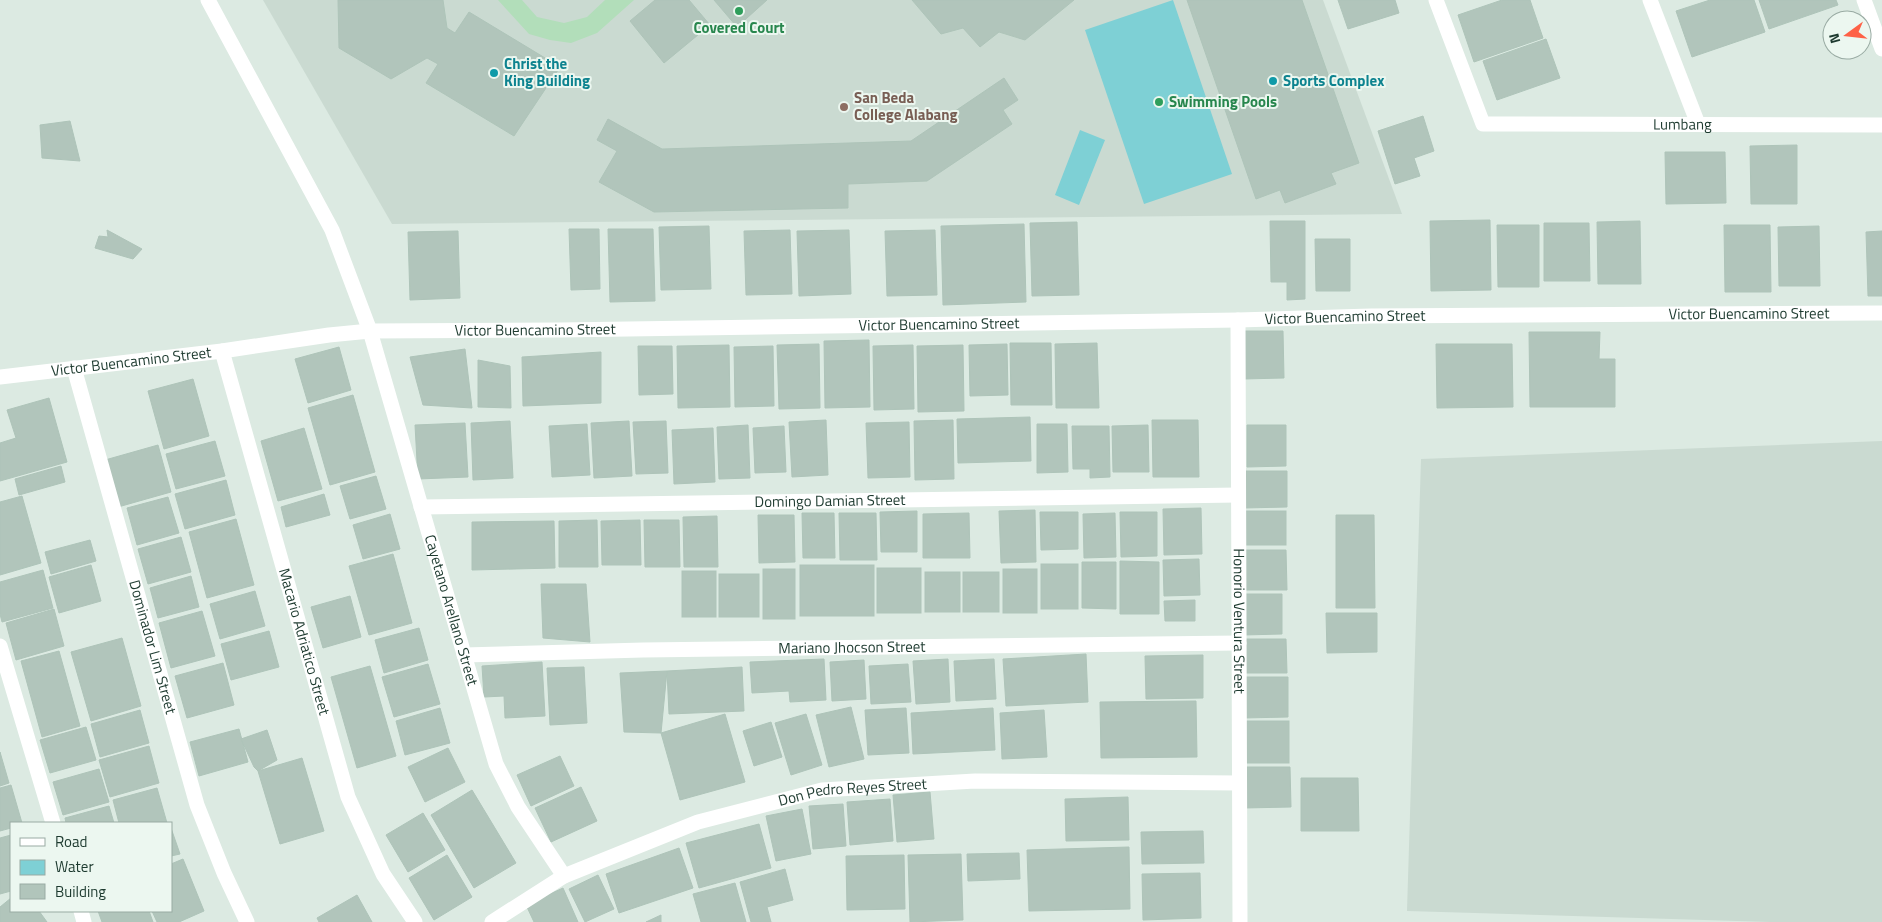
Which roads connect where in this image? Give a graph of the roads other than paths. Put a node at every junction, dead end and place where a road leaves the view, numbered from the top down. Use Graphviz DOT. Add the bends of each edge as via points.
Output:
graph roads {
  1 [pos="208,0"];
  2 [pos="1436,0"];
  3 [pos="1650,0"];
  4 [pos="1864,0"];
  5 [pos="1882,49"];
  6 [pos="1698,124"];
  7 [pos="1882,125"];
  8 [pos="1882,313"];
  9 [pos="1238,320"];
  10 [pos="370,331"];
  11 [pos="222,351"];
  12 [pos="74,368"];
  13 [pos="0,377"];
  14 [pos="1238,496"];
  15 [pos="421,507"];
  16 [pos="1239,643"];
  17 [pos="0,646"];
  18 [pos="464,655"];
  19 [pos="1239,783"];
  20 [pos="53,822"];
  21 [pos="564,876"];
  22 [pos="247,922"];
  23 [pos="415,922"];
  24 [pos="492,922"];
  25 [pos="1240,922"];
  1 -- 10 [label="street, Cayetano Arellano Street" via="332,230"];
  2 -- 6 [label="street, Lumbang" via="1483,124"];
  3 -- 6 [label="street"];
  4 -- 5 [label="street"];
  6 -- 7 [label="street, Lumbang"];
  8 -- 9 [label="street, Victor Buencamino Street"];
  9 -- 10 [label="street, Victor Buencamino Street"];
  9 -- 14 [label="street, Honorio Ventura Street"];
  10 -- 11 [label="street, Victor Buencamino Street" via="329,334"];
  10 -- 15 [label="street, Cayetano Arellano Street"];
  11 -- 12 [label="street, Victor Buencamino Street"];
  11 -- 23 [label="street, Macario Adriatico Street" via="348,797 383,874"];
  12 -- 13 [label="street, Victor Buencamino Street"];
  12 -- 22 [label="street, Dominador Lim Street" via="197,805"];
  14 -- 15 [label="street, Domingo Damian Street"];
  14 -- 16 [label="street, Honorio Ventura Street"];
  15 -- 18 [label="street, Cayetano Arellano Street"];
  16 -- 18 [label="street, Mariano Jhocson Street"];
  16 -- 19 [label="street, Honorio Ventura Street"];
  17 -- 20 [label="street"];
  18 -- 21 [label="street, Cayetano Arellano Street" via="496,764 518,807"];
  19 -- 21 [label="street, Don Pedro Reyes Street" via="975,781 822,790 698,822"];
  19 -- 25 [label="street, Honorio Ventura Street"];
  21 -- 24 [label="street, Don Pedro Reyes Street"];
}
